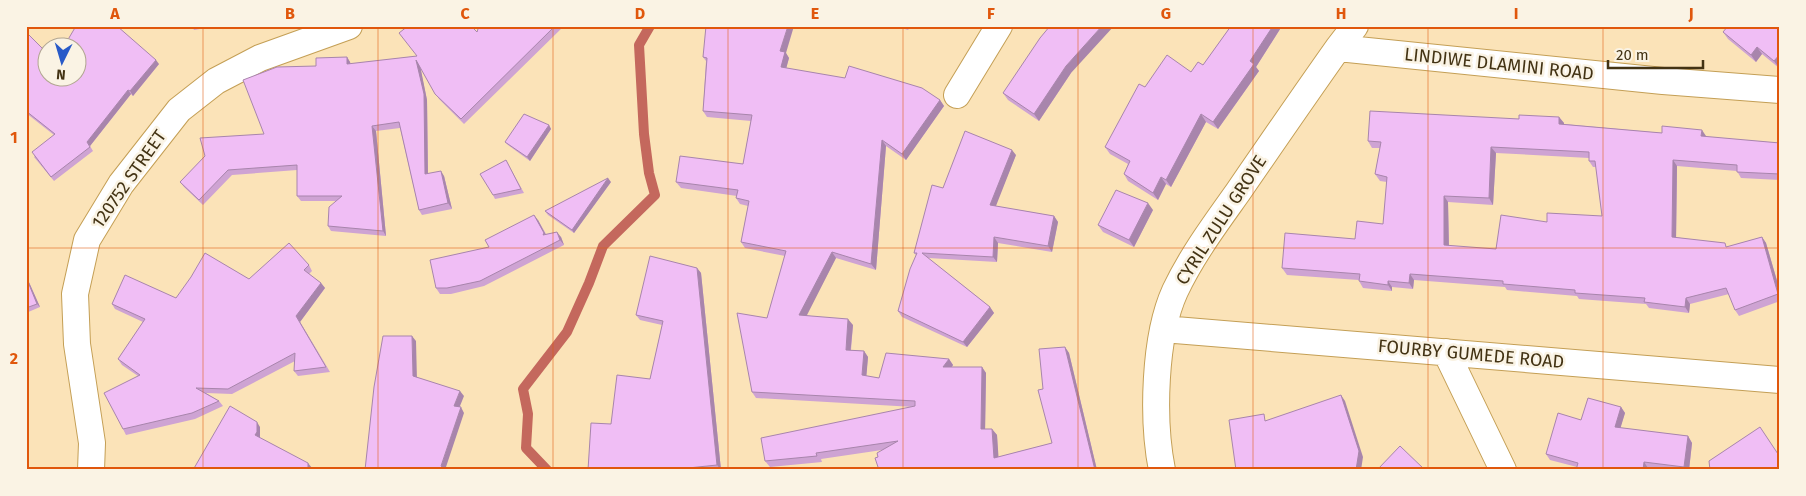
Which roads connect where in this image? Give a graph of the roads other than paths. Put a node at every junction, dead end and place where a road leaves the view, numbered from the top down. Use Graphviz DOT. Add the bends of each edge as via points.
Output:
graph roads {
  1 [pos="348,26"];
  2 [pos="999,26"];
  3 [pos="1355,26"];
  4 [pos="1338,48"];
  5 [pos="1780,90"];
  6 [pos="958,95"];
  7 [pos="1163,329"];
  8 [pos="1446,352"];
  9 [pos="1780,380"];
  10 [pos="91,470"];
  11 [pos="1162,470"];
  12 [pos="1503,470"];
  1 -- 10 [label="street, 120752 STREET" via="260,58 216,81 179,110 121,184 87,240 75,294 77,344 92,443"];
  2 -- 6 [label="street"];
  3 -- 4 [label="street, CYRIL ZULU GROVE"];
  4 -- 5 [label="street, LINDIWE DLAMINI ROAD"];
  4 -- 7 [label="street, CYRIL ZULU GROVE" via="1202,243 1175,291"];
  7 -- 8 [label="street, FOURBY GUMEDE ROAD"];
  7 -- 11 [label="street, CYRIL ZULU GROVE" via="1156,390"];
  8 -- 9 [label="street, FOURBY GUMEDE ROAD"];
  8 -- 12 [label="street"];
}
